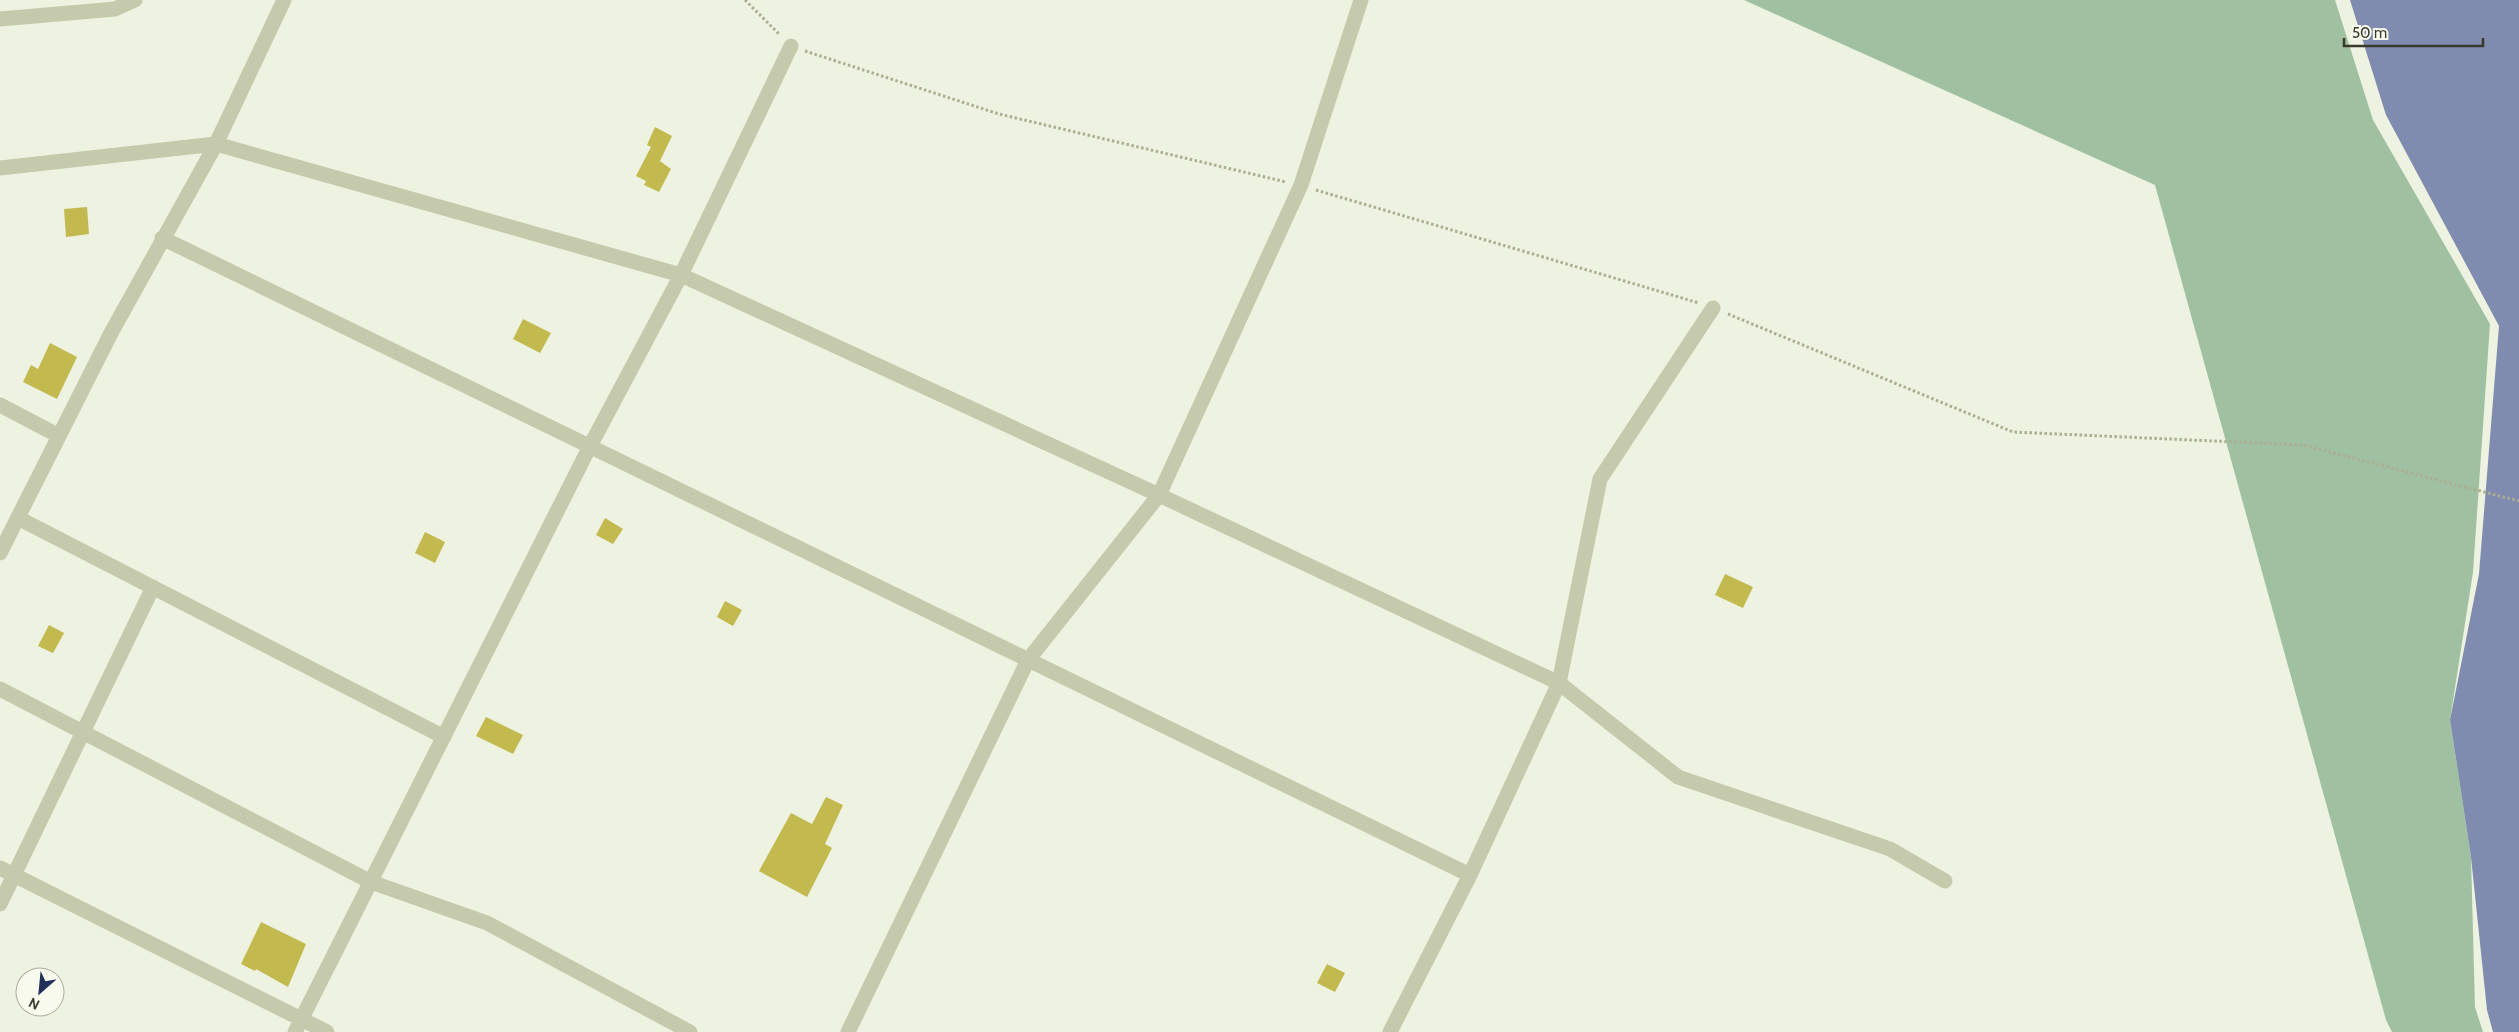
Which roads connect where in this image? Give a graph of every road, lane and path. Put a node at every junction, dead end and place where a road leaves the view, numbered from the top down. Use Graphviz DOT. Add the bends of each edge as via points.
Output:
graph roads {
  1 [pos="135,0"];
  2 [pos="284,0"];
  3 [pos="745,0"];
  4 [pos="1361,0"];
  5 [pos="0,19"];
  6 [pos="791,46"];
  7 [pos="216,144"];
  8 [pos="0,168"];
  9 [pos="1301,185"];
  10 [pos="162,238"];
  11 [pos="681,275"];
  12 [pos="1713,308"];
  13 [pos="0,406"];
  14 [pos="59,436"];
  15 [pos="589,448"];
  16 [pos="1159,494"];
  17 [pos="2519,501"];
  18 [pos="18,518"];
  19 [pos="0,553"];
  20 [pos="153,587"];
  21 [pos="1028,660"];
  22 [pos="1559,683"];
  23 [pos="0,689"];
  24 [pos="83,732"];
  25 [pos="444,737"];
  26 [pos="0,868"];
  27 [pos="1470,875"];
  28 [pos="15,876"];
  29 [pos="1945,881"];
  30 [pos="371,882"];
  31 [pos="0,904"];
  32 [pos="298,1026"];
  33 [pos="327,1032"];
  34 [pos="690,1032"];
  35 [pos="848,1032"];
  36 [pos="1390,1032"];
  1 -- 5 [label="street" via="115,9"];
  2 -- 7 [label="street"];
  3 -- 6 [label="path"];
  4 -- 9 [label="street"];
  6 -- 9 [label="path" via="999,114"];
  6 -- 11 [label="street"];
  7 -- 8 [label="street"];
  7 -- 10 [label="street"];
  7 -- 11 [label="street"];
  9 -- 12 [label="path"];
  9 -- 16 [label="street"];
  10 -- 14 [label="street"];
  10 -- 15 [label="street"];
  11 -- 15 [label="street"];
  11 -- 16 [label="street"];
  12 -- 17 [label="path" via="2013,432 2303,445"];
  12 -- 22 [label="street" via="1600,480"];
  13 -- 14 [label="street"];
  14 -- 18 [label="street"];
  15 -- 21 [label="street"];
  15 -- 25 [label="street"];
  16 -- 21 [label="street"];
  16 -- 22 [label="street"];
  18 -- 19 [label="street"];
  18 -- 20 [label="street"];
  20 -- 24 [label="street"];
  20 -- 25 [label="street"];
  21 -- 27 [label="street"];
  21 -- 35 [label="street"];
  22 -- 27 [label="street"];
  22 -- 29 [label="street" via="1678,777 1890,849"];
  23 -- 24 [label="street"];
  24 -- 28 [label="street"];
  24 -- 30 [label="street"];
  25 -- 30 [label="street"];
  26 -- 28 [label="street"];
  27 -- 36 [label="street"];
  28 -- 31 [label="street"];
  28 -- 32 [label="street"];
  30 -- 32 [label="street"];
  30 -- 34 [label="street" via="486,922"];
  32 -- 33 [label="street"];
}
